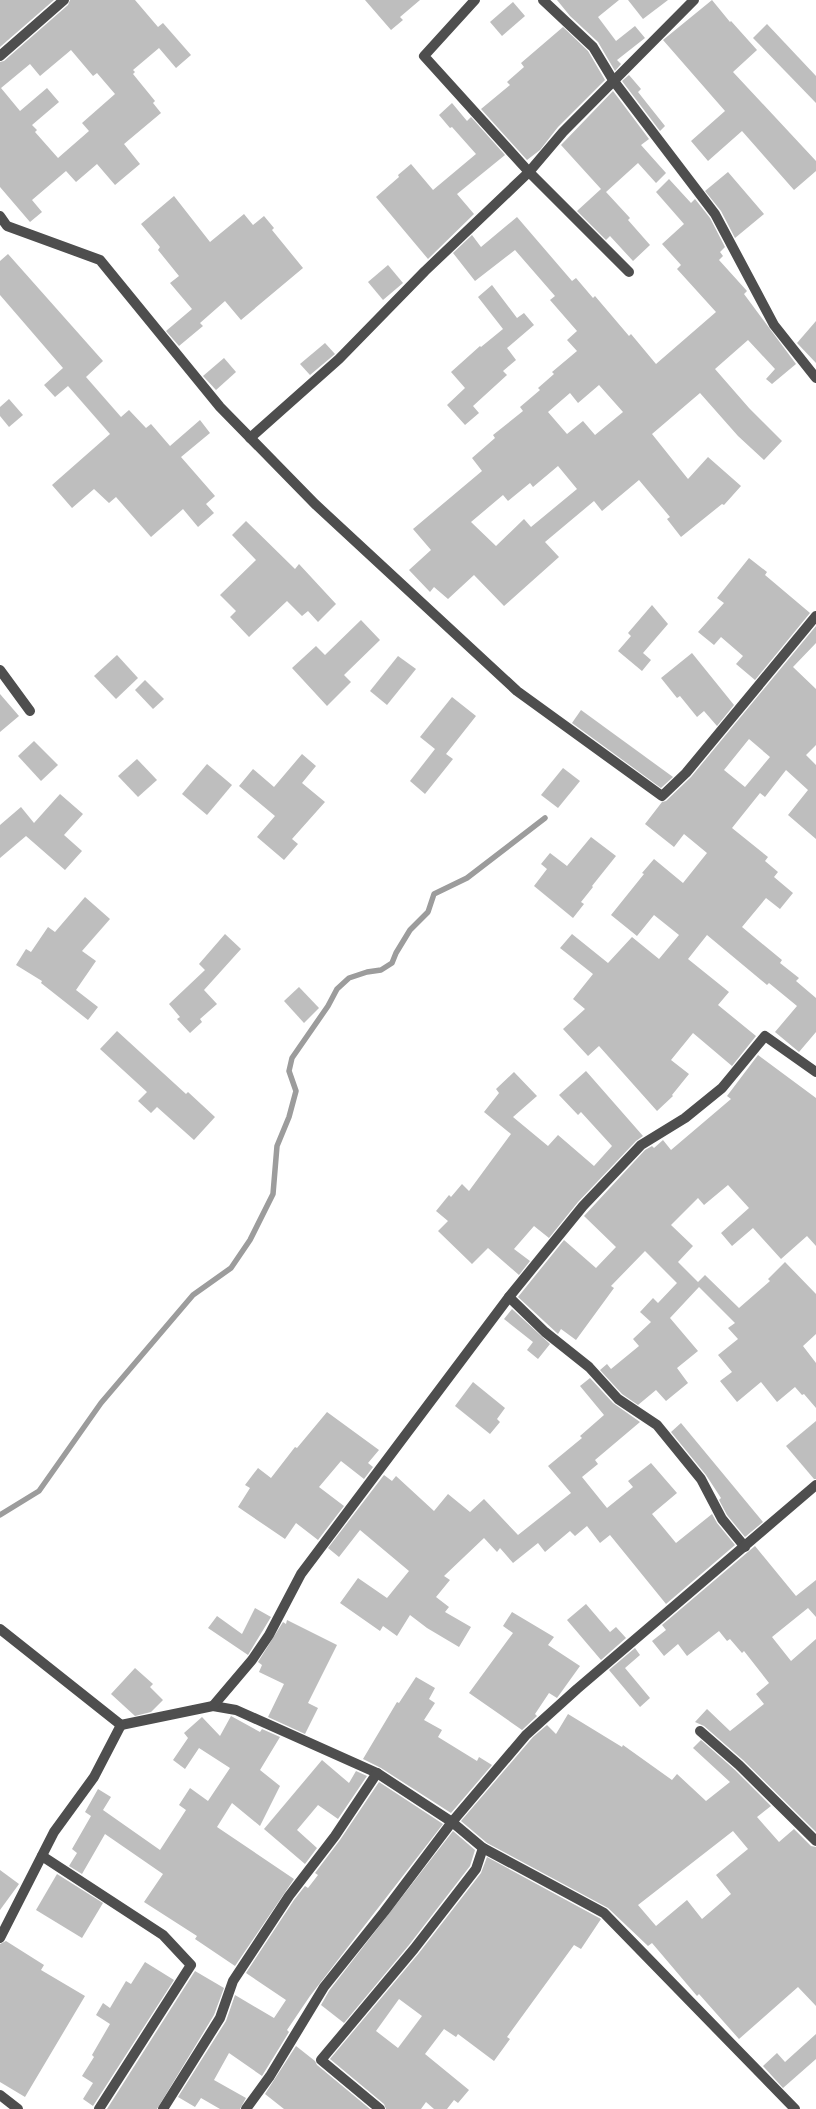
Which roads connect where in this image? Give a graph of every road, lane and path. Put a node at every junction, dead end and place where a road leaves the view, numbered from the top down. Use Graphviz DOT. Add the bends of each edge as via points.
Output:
graph roads {
  1 [pos="64,0"];
  2 [pos="476,0"];
  3 [pos="543,0"];
  4 [pos="694,0"];
  5 [pos="0,56"];
  6 [pos="613,80"];
  7 [pos="529,172"];
  8 [pos="0,216"];
  9 [pos="629,272"];
  10 [pos="816,378"];
  11 [pos="250,438"];
  12 [pos="816,616"];
  13 [pos="0,670"];
  14 [pos="30,711"];
  15 [pos="816,1072"];
  16 [pos="509,1297"];
  17 [pos="816,1485"];
  18 [pos="745,1547"];
  19 [pos="0,1628"];
  20 [pos="213,1706"];
  21 [pos="121,1726"];
  22 [pos="700,1731"];
  23 [pos="377,1773"];
  24 [pos="452,1822"];
  25 [pos="816,1841"];
  26 [pos="483,1848"];
  27 [pos="42,1856"];
  28 [pos="0,1938"];
  29 [pos="0,2095"];
  30 [pos="18,2109"];
  31 [pos="99,2109"];
  32 [pos="162,2109"];
  33 [pos="246,2109"];
  34 [pos="380,2109"];
  35 [pos="795,2109"];
  1 -- 5 [label="street"];
  2 -- 7 [label="street" via="424,56"];
  3 -- 6 [label="street" via="594,47"];
  4 -- 6 [label="street"];
  6 -- 7 [label="street" via="562,132"];
  6 -- 10 [label="street" via="715,214 774,325"];
  7 -- 9 [label="street"];
  7 -- 11 [label="street" via="425,271 339,359"];
  8 -- 11 [label="street" via="7,226 100,260 220,407"];
  11 -- 12 [label="street" via="315,504 517,691 662,796 686,773"];
  13 -- 14 [label="street"];
  15 -- 16 [label="street" via="765,1036 722,1088 685,1118 641,1145 583,1206"];
  16 -- 18 [label="street" via="545,1332 589,1367 618,1399 657,1426 701,1479 722,1519"];
  16 -- 20 [label="street" via="302,1574 269,1635 252,1660"];
  17 -- 18 [label="street"];
  18 -- 24 [label="street" via="526,1735"];
  19 -- 21 [label="street"];
  20 -- 21 [label="street"];
  20 -- 23 [label="street" via="236,1710"];
  21 -- 27 [label="street" via="94,1777 54,1832"];
  22 -- 25 [label="street" via="739,1765"];
  23 -- 24 [label="street"];
  23 -- 32 [label="street" via="335,1836 289,1896 233,1981 220,2018"];
  24 -- 26 [label="street"];
  24 -- 33 [label="street" via="324,1987 270,2076"];
  26 -- 34 [label="street" via="476,1869 414,1949 321,2060"];
  26 -- 35 [label="street" via="604,1913"];
  27 -- 28 [label="street"];
  27 -- 31 [label="street" via="163,1935 191,1965"];
  29 -- 30 [label="street"];
}
